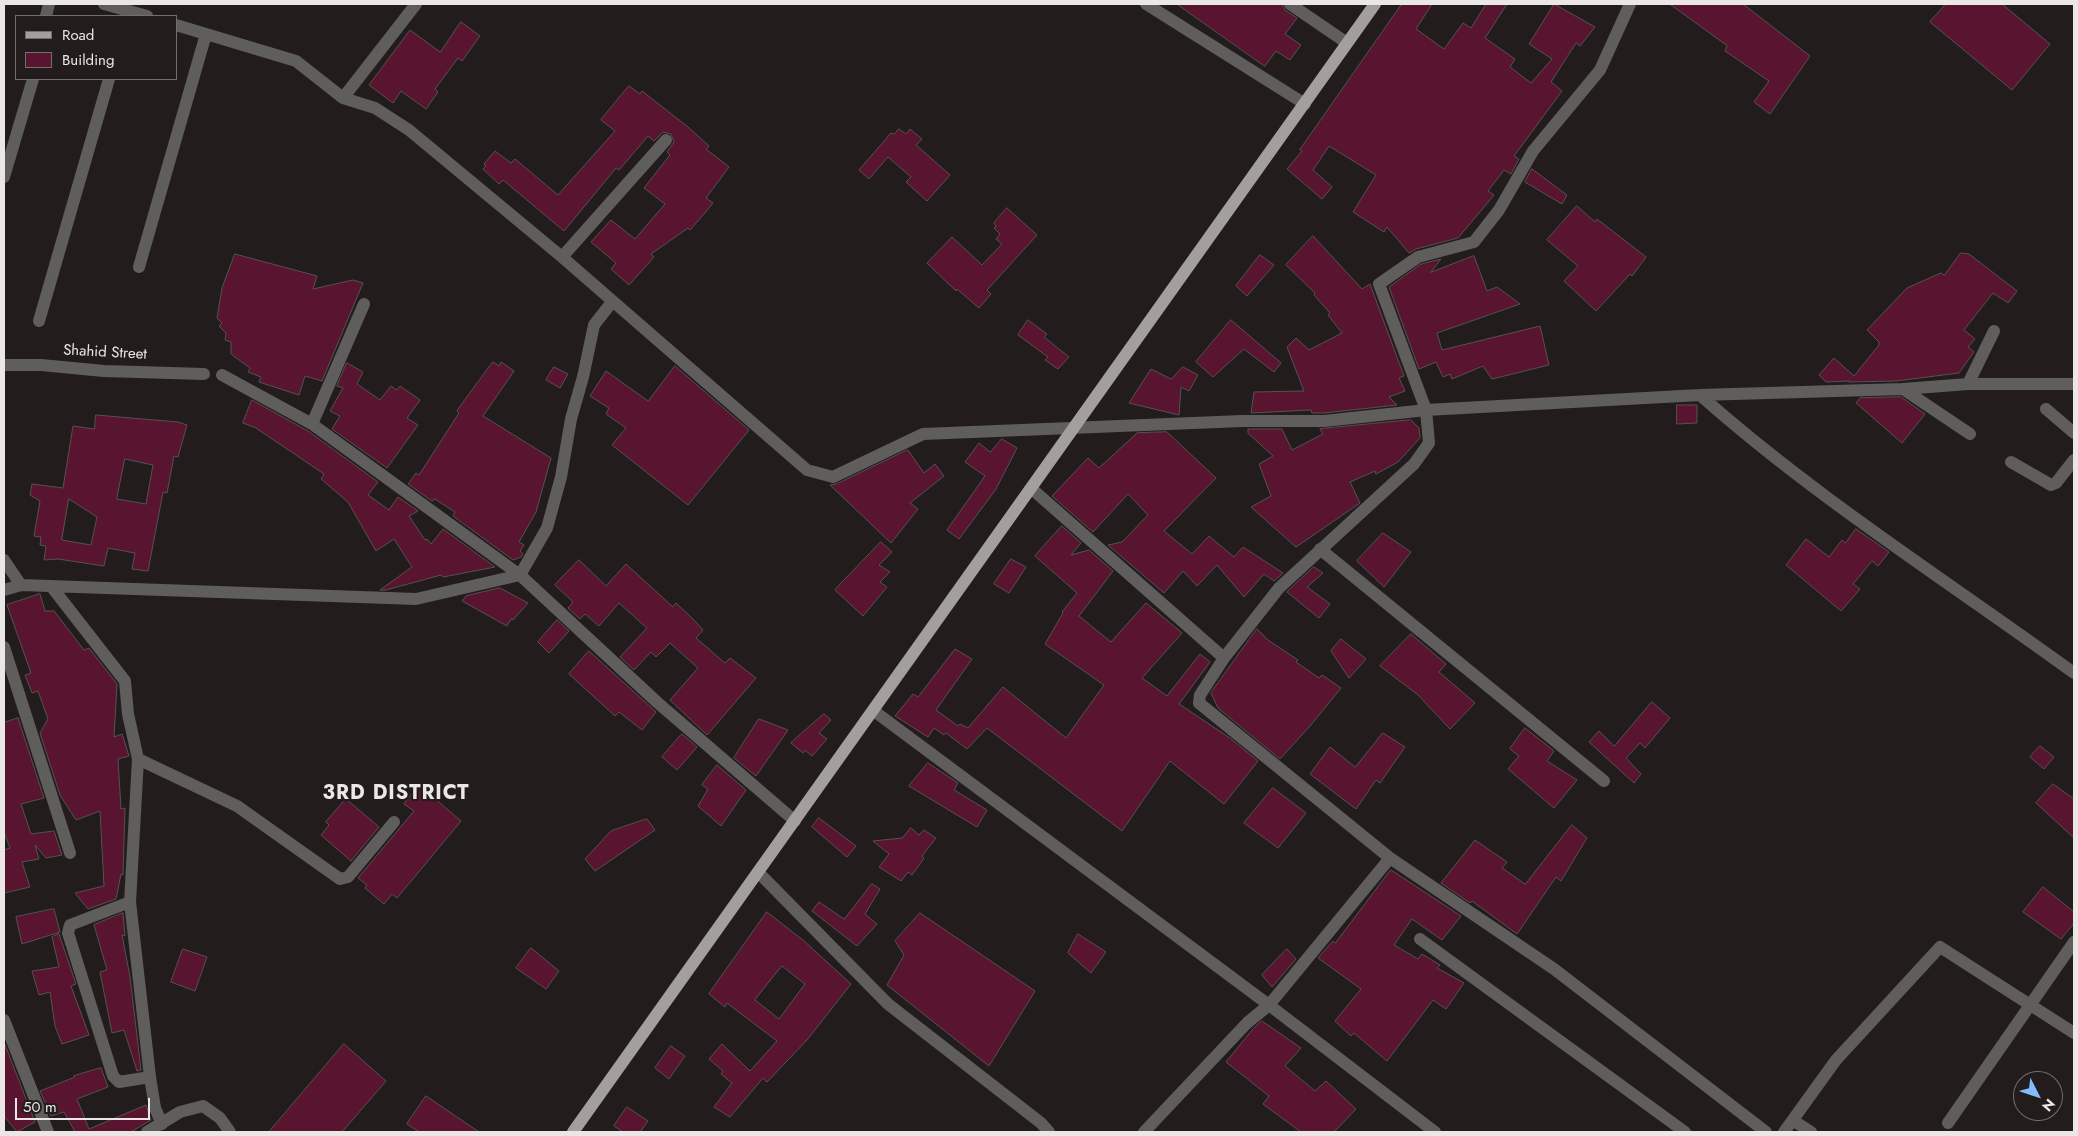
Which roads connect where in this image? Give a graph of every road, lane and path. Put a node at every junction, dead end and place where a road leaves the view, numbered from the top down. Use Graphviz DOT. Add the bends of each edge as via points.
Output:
graph roads {
  1 [pos="104,4"];
  2 [pos="416,4"];
  3 [pos="1146,4"];
  4 [pos="1290,4"];
  5 [pos="1375,4"];
  6 [pos="1630,4"];
  7 [pos="128,13"];
  8 [pos="141,15"];
  9 [pos="178,26"];
  10 [pos="206,34"];
  11 [pos="1347,43"];
  12 [pos="32,80"];
  13 [pos="109,80"];
  14 [pos="344,98"];
  15 [pos="1305,104"];
  16 [pos="666,140"];
  17 [pos="4,177"];
  18 [pos="562,256"];
  19 [pos="139,267"];
  20 [pos="612,302"];
  21 [pos="364,304"];
  22 [pos="39,321"];
  23 [pos="1994,331"];
  24 [pos="4,365"];
  25 [pos="204,374"];
  26 [pos="222,375"];
  27 [pos="1968,384"];
  28 [pos="2074,384"];
  29 [pos="1903,389"];
  30 [pos="1700,395"];
  31 [pos="1426,410"];
  32 [pos="2046,410"];
  33 [pos="312,424"];
  34 [pos="1076,426"];
  35 [pos="2074,433"];
  36 [pos="1970,434"];
  37 [pos="2074,460"];
  38 [pos="2011,462"];
  39 [pos="1032,489"];
  40 [pos="1320,549"];
  41 [pos="4,560"];
  42 [pos="520,575"];
  43 [pos="21,585"];
  44 [pos="51,586"];
  45 [pos="4,590"];
  46 [pos="4,647"];
  47 [pos="1224,658"];
  48 [pos="2074,674"];
  49 [pos="874,711"];
  50 [pos="138,759"];
  51 [pos="1604,781"];
  52 [pos="795,821"];
  53 [pos="394,822"];
  54 [pos="70,852"];
  55 [pos="1390,858"];
  56 [pos="758,872"];
  57 [pos="130,902"];
  58 [pos="1420,939"];
  59 [pos="2074,942"];
  60 [pos="2030,1004"];
  61 [pos="1269,1005"];
  62 [pos="4,1020"];
  63 [pos="2074,1033"];
  64 [pos="150,1077"];
  65 [pos="1794,1121"];
  66 [pos="1948,1123"];
  67 [pos="162,1124"];
  68 [pos="48,1132"];
  69 [pos="147,1132"];
  70 [pos="230,1132"];
  71 [pos="573,1132"];
  72 [pos="1049,1132"];
  73 [pos="1144,1132"];
  74 [pos="1435,1132"];
  75 [pos="1685,1132"];
  76 [pos="1766,1132"];
  77 [pos="1784,1132"];
  78 [pos="1811,1132"];
  1 -- 7 [label="street"];
  2 -- 14 [label="street"];
  3 -- 15 [label="street"];
  4 -- 11 [label="street"];
  5 -- 11 [label="main road"];
  6 -- 31 [label="street" via="1600,70 1533,151 1499,210 1474,242 1418,257 1378,284"];
  7 -- 8 [label="street"];
  9 -- 10 [label="street"];
  10 -- 14 [label="street" via="296,61"];
  10 -- 19 [label="street"];
  11 -- 15 [label="main road"];
  12 -- 17 [label="street"];
  13 -- 22 [label="street"];
  14 -- 18 [label="street" via="375,108 410,130"];
  15 -- 34 [label="main road"];
  16 -- 18 [label="street"];
  18 -- 20 [label="street"];
  20 -- 34 [label="street" via="807,470 833,477 923,434"];
  20 -- 42 [label="street" via="594,324 547,528"];
  21 -- 33 [label="street"];
  23 -- 27 [label="street"];
  24 -- 25 [label="street, Shahid Street"];
  26 -- 33 [label="street"];
  27 -- 28 [label="street"];
  27 -- 29 [label="street"];
  29 -- 30 [label="street"];
  29 -- 36 [label="street"];
  30 -- 31 [label="street"];
  30 -- 48 [label="street" via="1739,430 1879,535"];
  31 -- 34 [label="street" via="1324,421"];
  31 -- 40 [label="street" via="1429,443 1414,464"];
  32 -- 35 [label="street"];
  33 -- 42 [label="street"];
  34 -- 39 [label="main road"];
  37 -- 38 [label="street" via="2051,485"];
  39 -- 47 [label="street"];
  39 -- 49 [label="main road"];
  40 -- 47 [label="street" via="1279,588"];
  40 -- 51 [label="street"];
  41 -- 43 [label="street"];
  42 -- 44 [label="street" via="416,599"];
  42 -- 52 [label="street" via="658,703"];
  43 -- 44 [label="street"];
  43 -- 45 [label="street"];
  44 -- 50 [label="street" via="125,681"];
  46 -- 54 [label="street"];
  47 -- 55 [label="street" via="1200,695 1199,703"];
  49 -- 52 [label="main road"];
  49 -- 61 [label="street"];
  50 -- 53 [label="street" via="236,806 340,879 348,877"];
  50 -- 57 [label="street"];
  52 -- 56 [label="main road"];
  55 -- 61 [label="street"];
  55 -- 76 [label="street" via="1554,969"];
  56 -- 71 [label="main road"];
  56 -- 72 [label="street" via="888,1004"];
  57 -- 64 [label="street"];
  57 -- 64 [label="street" via="70,925 68,933 113,1076 119,1082"];
  58 -- 75 [label="street"];
  59 -- 60 [label="street"];
  60 -- 63 [label="street"];
  60 -- 65 [label="street" via="1940,946 1836,1060"];
  60 -- 66 [label="street"];
  61 -- 73 [label="street" via="1240,1030"];
  61 -- 74 [label="street"];
  62 -- 68 [label="street"];
  64 -- 67 [label="street" via="155,1108"];
  65 -- 77 [label="street"];
  65 -- 78 [label="street"];
  67 -- 69 [label="street"];
  67 -- 70 [label="street" via="180,1112 203,1106 220,1118"];
}
